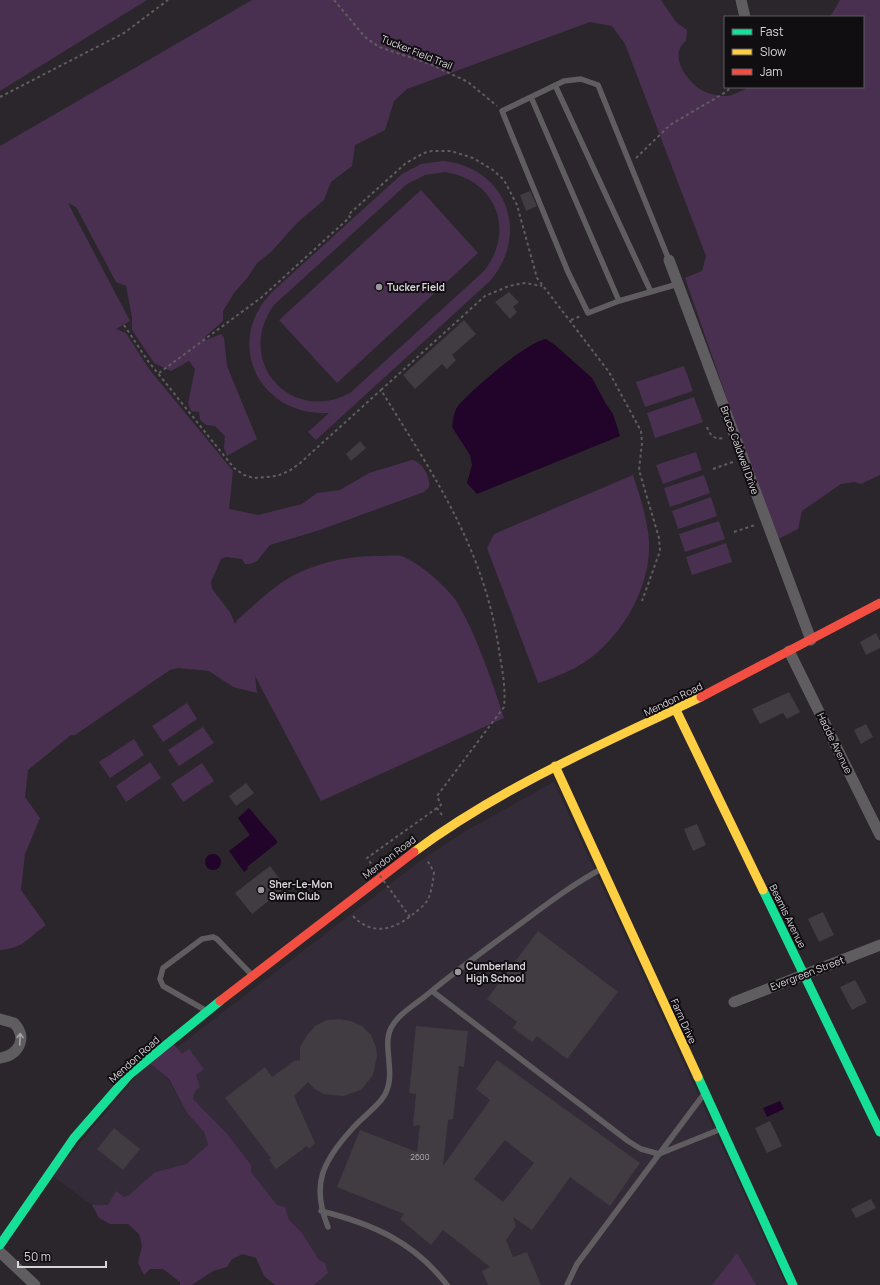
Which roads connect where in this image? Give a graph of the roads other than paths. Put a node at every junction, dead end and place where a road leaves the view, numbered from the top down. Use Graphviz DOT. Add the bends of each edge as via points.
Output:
graph roads {
  1 [pos="742,0"];
  2 [pos="745,16"];
  3 [pos="556,85"];
  4 [pos="530,97"];
  5 [pos="669,260"];
  6 [pos="678,284"];
  7 [pos="650,292"];
  8 [pos="619,301"];
  9 [pos="880,603"];
  10 [pos="811,640"];
  11 [pos="789,651"];
  12 [pos="676,710"];
  13 [pos="555,766"];
  14 [pos="880,835"];
  15 [pos="603,868"];
  16 [pos="880,945"];
  17 [pos="252,975"];
  18 [pos="804,975"];
  19 [pos="432,991"];
  20 [pos="734,1002"];
  21 [pos="207,1011"];
  22 [pos="0,1019"];
  23 [pos="0,1058"];
  24 [pos="704,1093"];
  25 [pos="721,1129"];
  26 [pos="880,1132"];
  27 [pos="658,1154"];
  28 [pos="321,1211"];
  29 [pos="328,1227"];
  30 [pos="0,1245"];
  31 [pos="0,1252"];
  32 [pos="35,1285"];
  33 [pos="447,1285"];
  34 [pos="567,1285"];
  35 [pos="794,1285"];
  1 -- 2 [label="street"];
  3 -- 4 [label="lane"];
  3 -- 5 [label="lane" via="564,81 581,79 598,84"];
  3 -- 7 [label="lane"];
  4 -- 8 [label="lane"];
  4 -- 8 [label="lane" via="502,111 568,272 588,313"];
  5 -- 6 [label="street, Bruce Caldwell Drive"];
  6 -- 7 [label="lane"];
  6 -- 10 [label="street, Bruce Caldwell Drive"];
  7 -- 8 [label="lane"];
  9 -- 10 [label="main road, Mendon Road"];
  10 -- 11 [label="main road, Mendon Road"];
  11 -- 12 [label="main road, Mendon Road"];
  11 -- 14 [label="street, Hadde Avenue"];
  12 -- 13 [label="main road, Mendon Road"];
  12 -- 18 [label="main road, Beamis Avenue"];
  13 -- 15 [label="main road, Farm Drive"];
  13 -- 17 [label="main road, Mendon Road" via="449,826"];
  15 -- 19 [label="lane" via="578,881"];
  15 -- 24 [label="main road, Farm Drive"];
  16 -- 18 [label="street, Evergreen Street"];
  17 -- 21 [label="main road, Mendon Road"];
  17 -- 21 [label="lane" via="217,939 213,938 202,939 163,968 160,979 163,986"];
  18 -- 20 [label="street, Evergreen Street"];
  18 -- 26 [label="main road, Beamis Avenue"];
  19 -- 27 [label="lane" via="628,1141 641,1149"];
  19 -- 28 [label="lane" via="397,1020 390,1030 388,1088 382,1098 352,1129 325,1168 319,1184"];
  21 -- 30 [label="main road, Mendon Road" via="130,1074 100,1107 74,1138"];
  23 -- 22 [label="street, one-way" via="16,1052 21,1040 21,1034 14,1023"];
  24 -- 25 [label="main road, Farm Drive"];
  24 -- 27 [label="lane"];
  25 -- 27 [label="lane"];
  25 -- 35 [label="main road, Farm Drive"];
  27 -- 34 [label="lane" via="576,1264"];
  28 -- 29 [label="lane"];
  28 -- 33 [label="lane" via="350,1218 400,1241 420,1256"];
  31 -- 32 [label="street"];
}
